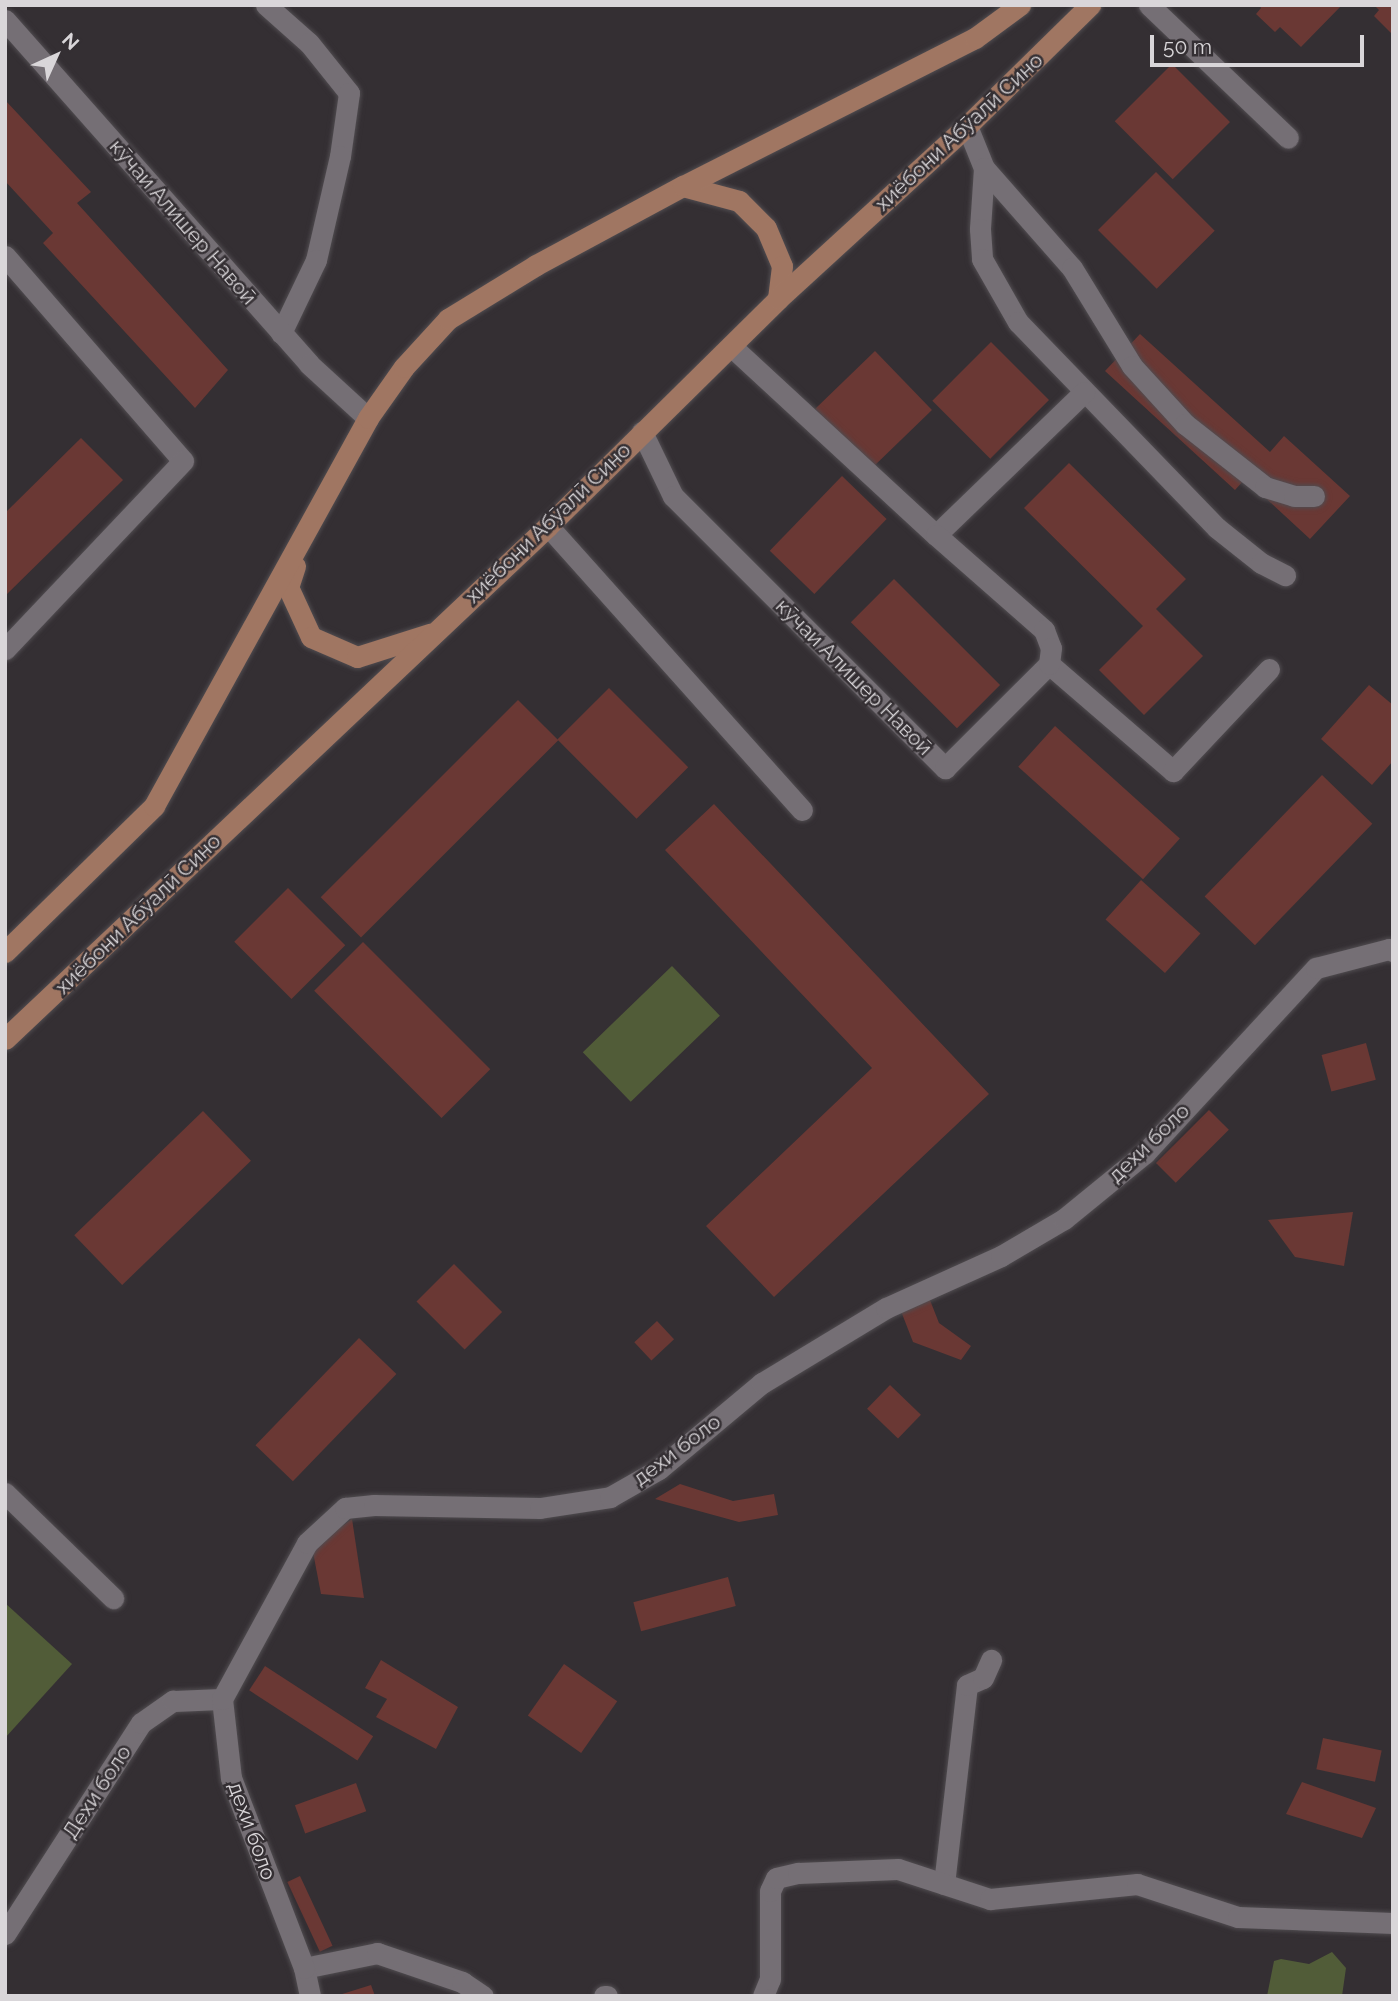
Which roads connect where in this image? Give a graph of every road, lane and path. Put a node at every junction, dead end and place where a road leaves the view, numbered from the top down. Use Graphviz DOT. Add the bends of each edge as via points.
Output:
graph roads {
  1 [pos="266,5"];
  2 [pos="1020,5"];
  3 [pos="1090,5"];
  4 [pos="1149,5"];
  5 [pos="5,19"];
  6 [pos="967,126"];
  7 [pos="1288,138"];
  8 [pos="984,168"];
  9 [pos="683,186"];
  10 [pos="5,256"];
  11 [pos="778,299"];
  12 [pos="281,333"];
  13 [pos="731,346"];
  14 [pos="1084,392"];
  15 [pos="368,418"];
  16 [pos="642,432"];
  17 [pos="1314,496"];
  18 [pos="548,526"];
  19 [pos="305,534"];
  20 [pos="936,535"];
  21 [pos="1285,575"];
  22 [pos="433,632"];
  23 [pos="5,649"];
  24 [pos="1049,664"];
  25 [pos="1269,669"];
  26 [pos="802,810"];
  27 [pos="7,947"];
  28 [pos="1393,951"];
  29 [pos="5,1039"];
  30 [pos="5,1493"];
  31 [pos="113,1598"];
  32 [pos="992,1660"];
  33 [pos="222,1699"];
  34 [pos="944,1884"];
  35 [pos="1393,1923"];
  36 [pos="5,1934"];
  37 [pos="304,1968"];
  38 [pos="310,1996"];
  39 [pos="483,1996"];
  40 [pos="762,1996"];
  1 -- 12 [label="street" via="309,43 349,93 316,260"];
  2 -- 9 [label="main road" via="975,38"];
  3 -- 6 [label="main road, хиёбони Абӯалӣ Сино"];
  4 -- 7 [label="street"];
  5 -- 12 [label="street, кӯчаи Алишер Навоӣ"];
  6 -- 8 [label="street"];
  6 -- 11 [label="main road, хиёбони Абӯалӣ Сино"];
  8 -- 14 [label="street" via="982,259 1018,322"];
  8 -- 17 [label="street" via="1072,268 1132,366 1185,424 1265,487 1294,496"];
  9 -- 11 [label="main road" via="739,201 766,228 782,266"];
  9 -- 15 [label="main road" via="536,265 448,319 404,367"];
  10 -- 23 [label="street" via="183,461"];
  11 -- 13 [label="main road, хиёбони Абӯалӣ Сино"];
  12 -- 15 [label="street, кӯчаи Алишер Навоӣ"];
  13 -- 16 [label="main road, хиёбони Абӯалӣ Сино"];
  13 -- 20 [label="street"];
  14 -- 20 [label="street"];
  14 -- 21 [label="street" via="1217,528 1261,563"];
  15 -- 19 [label="main road"];
  16 -- 18 [label="main road, хиёбони Абӯалӣ Сино"];
  16 -- 24 [label="street, кӯчаи Алишер Навоӣ" via="673,496 945,768"];
  18 -- 22 [label="main road, хиёбони Абӯалӣ Сино"];
  18 -- 26 [label="street"];
  19 -- 22 [label="main road" via="288,587 311,637 357,657"];
  19 -- 27 [label="main road" via="154,806"];
  20 -- 24 [label="street" via="1044,630 1051,648"];
  22 -- 29 [label="main road, хиёбони Абӯалӣ Сино"];
  24 -- 25 [label="street" via="1173,771"];
  28 -- 33 [label="street, дехи боло" via="1316,968 1145,1153 1064,1219 1000,1256 886,1308 762,1383 659,1469 610,1497 540,1508 345,1508 307,1543"];
  30 -- 31 [label="street"];
  32 -- 34 [label="street" via="983,1678 967,1685"];
  33 -- 36 [label="street, Дехи боло" via="173,1701 141,1723"];
  33 -- 37 [label="street, дехи боло" via="231,1778"];
  34 -- 35 [label="street" via="990,1899 1137,1884 1238,1917"];
  34 -- 40 [label="street" via="898,1869 776,1878 770,1891 770,1979"];
  37 -- 38 [label="street, дехи боло"];
  37 -- 39 [label="street" via="377,1953 462,1982"];
}
